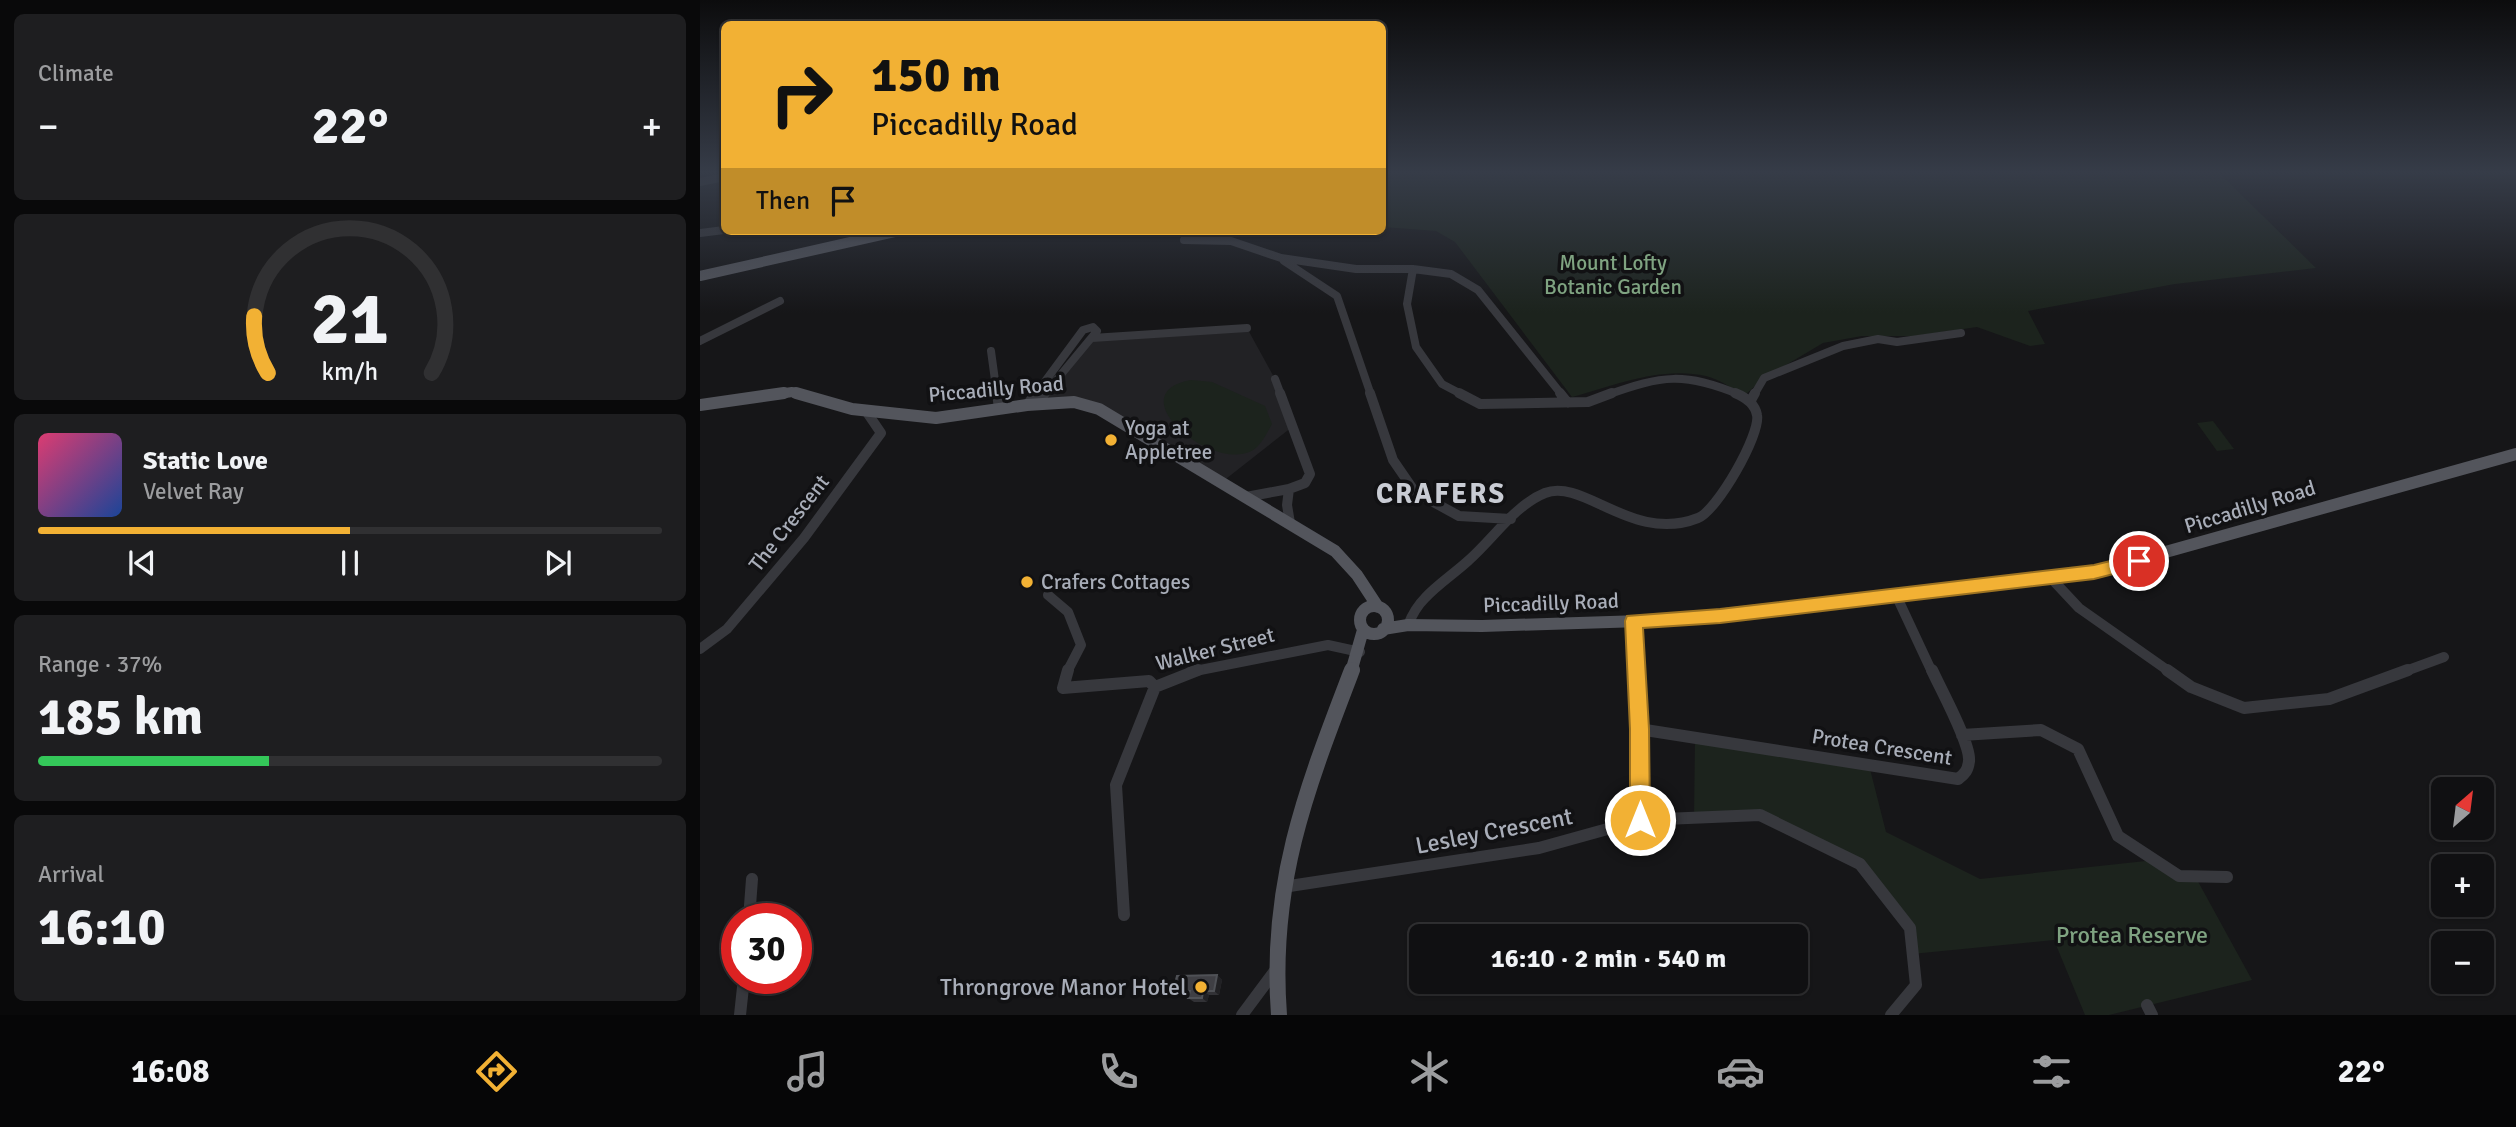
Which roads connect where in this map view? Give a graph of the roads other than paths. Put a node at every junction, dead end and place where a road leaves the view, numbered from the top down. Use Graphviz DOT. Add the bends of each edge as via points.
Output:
graph roads {
  1 [pos="721,230"];
  2 [pos="700,233"];
  3 [pos="881,235"];
  4 [pos="1184,240"];
  5 [pos="1281,258"];
  6 [pos="1413,269"];
  7 [pos="700,276"];
  8 [pos="780,300"];
  9 [pos="1247,328"];
  10 [pos="1961,334"];
  11 [pos="700,341"];
  12 [pos="991,351"];
  13 [pos="1275,379"];
  14 [pos="1750,402"];
  15 [pos="1568,403"];
  16 [pos="1031,404"];
  17 [pos="700,405"];
  18 [pos="999,410"];
  19 [pos="866,411"];
  20 [pos="2516,454"];
  21 [pos="1289,489"];
  22 [pos="1246,496"];
  23 [pos="1511,519"];
  24 [pos="1290,523"];
  25 [pos="2050,577"];
  26 [pos="1048,595"];
  27 [pos="1896,595"];
  28 [pos="1377,609"];
  29 [pos="1634,621"];
  30 [pos="1408,625"];
  31 [pos="1363,630"];
  32 [pos="1381,630"];
  33 [pos="700,649"];
  34 [pos="1360,652"];
  35 [pos="2444,657"];
  36 [pos="1154,687"];
  37 [pos="1639,729"];
  38 [pos="1962,735"];
  39 [pos="1640,820"];
  40 [pos="2227,877"];
  41 [pos="752,879"];
  42 [pos="1282,887"];
  43 [pos="750,903"];
  44 [pos="1124,915"];
  45 [pos="1277,967"];
  46 [pos="742,994"];
  47 [pos="740,1015"];
  48 [pos="1242,1015"];
  49 [pos="1279,1015"];
  50 [pos="1891,1015"];
  1 -- 2 [label="street"];
  3 -- 7 [label="main road"];
  4 -- 5 [label="street" via="1231,241"];
  5 -- 6 [label="street" via="1356,269"];
  5 -- 23 [label="street" via="1338,296 1393,460 1415,492 1459,516"];
  6 -- 15 [label="street" via="1451,274 1478,290"];
  6 -- 15 [label="street" via="1407,304 1416,347 1442,384 1480,404"];
  8 -- 11 [label="street"];
  9 -- 16 [label="street" via="1092,338 1097,331 1093,327 1083,330"];
  10 -- 14 [label="street" via="1898,342 1878,338 1843,346 1764,378"];
  12 -- 18 [label="street"];
  13 -- 21 [label="street" via="1310,474 1305,483"];
  14 -- 15 [label="street" via="1713,384 1680,378 1648,380 1588,402"];
  14 -- 23 [label="street" via="1758,413 1757,426 1718,502 1701,517 1670,524 1639,522 1560,491 1546,492"];
  16 -- 18 [label="main road, Piccadilly Road"];
  16 -- 22 [label="main road, Piccadilly Road" via="1074,402 1099,409"];
  17 -- 19 [label="main road, Piccadilly Road" via="792,391"];
  18 -- 19 [label="main road, Piccadilly Road" via="936,418"];
  19 -- 33 [label="street, The Crescent" via="881,433 787,559 727,629"];
  20 -- 25 [label="main road, Piccadilly Road" via="2291,515 2184,550 2094,572"];
  21 -- 22 [label="street"];
  21 -- 24 [label="street"];
  22 -- 24 [label="main road, Piccadilly Road"];
  23 -- 30 [label="street" via="1423,598"];
  24 -- 28 [label="main road, Piccadilly Road" via="1335,551 1368,590"];
  25 -- 27 [label="main road, Piccadilly Road"];
  25 -- 35 [label="street" via="2079,608 2191,687 2244,708 2329,699"];
  26 -- 36 [label="street, Walker Street" via="1068,612 1081,645 1063,688 1149,681"];
  27 -- 29 [label="main road, Piccadilly Road" via="1720,616"];
  27 -- 38 [label="street, Protea Crescent"];
  28 -- 30 [label="main road"];
  28 -- 31 [label="main road" via="1359,618"];
  28 -- 32 [label="main road" via="1389,620"];
  29 -- 30 [label="main road, Piccadilly Road"];
  29 -- 37 [label="street"];
  30 -- 32 [label="main road, Piccadilly Road"];
  31 -- 32 [label="main road, Piccadilly Road"];
  31 -- 34 [label="main road"];
  32 -- 34 [label="main road"];
  34 -- 36 [label="street, Walker Street" via="1328,645 1293,650 1189,672"];
  34 -- 42 [label="main road" via="1304,795"];
  36 -- 44 [label="street" via="1116,785"];
  37 -- 38 [label="street, Protea Crescent" via="1958,779 1966,773 1970,759"];
  37 -- 39 [label="street"];
  38 -- 40 [label="street" via="2041,730 2078,749 2118,836 2179,876"];
  39 -- 42 [label="street, Lesley Crescent" via="1539,848"];
  39 -- 50 [label="street, Lesley Crescent" via="1760,816 1860,863 1910,928 1916,985"];
  41 -- 43 [label="street"];
  42 -- 45 [label="main road"];
  45 -- 48 [label="street"];
  45 -- 49 [label="main road"];
  46 -- 47 [label="street"];
}
